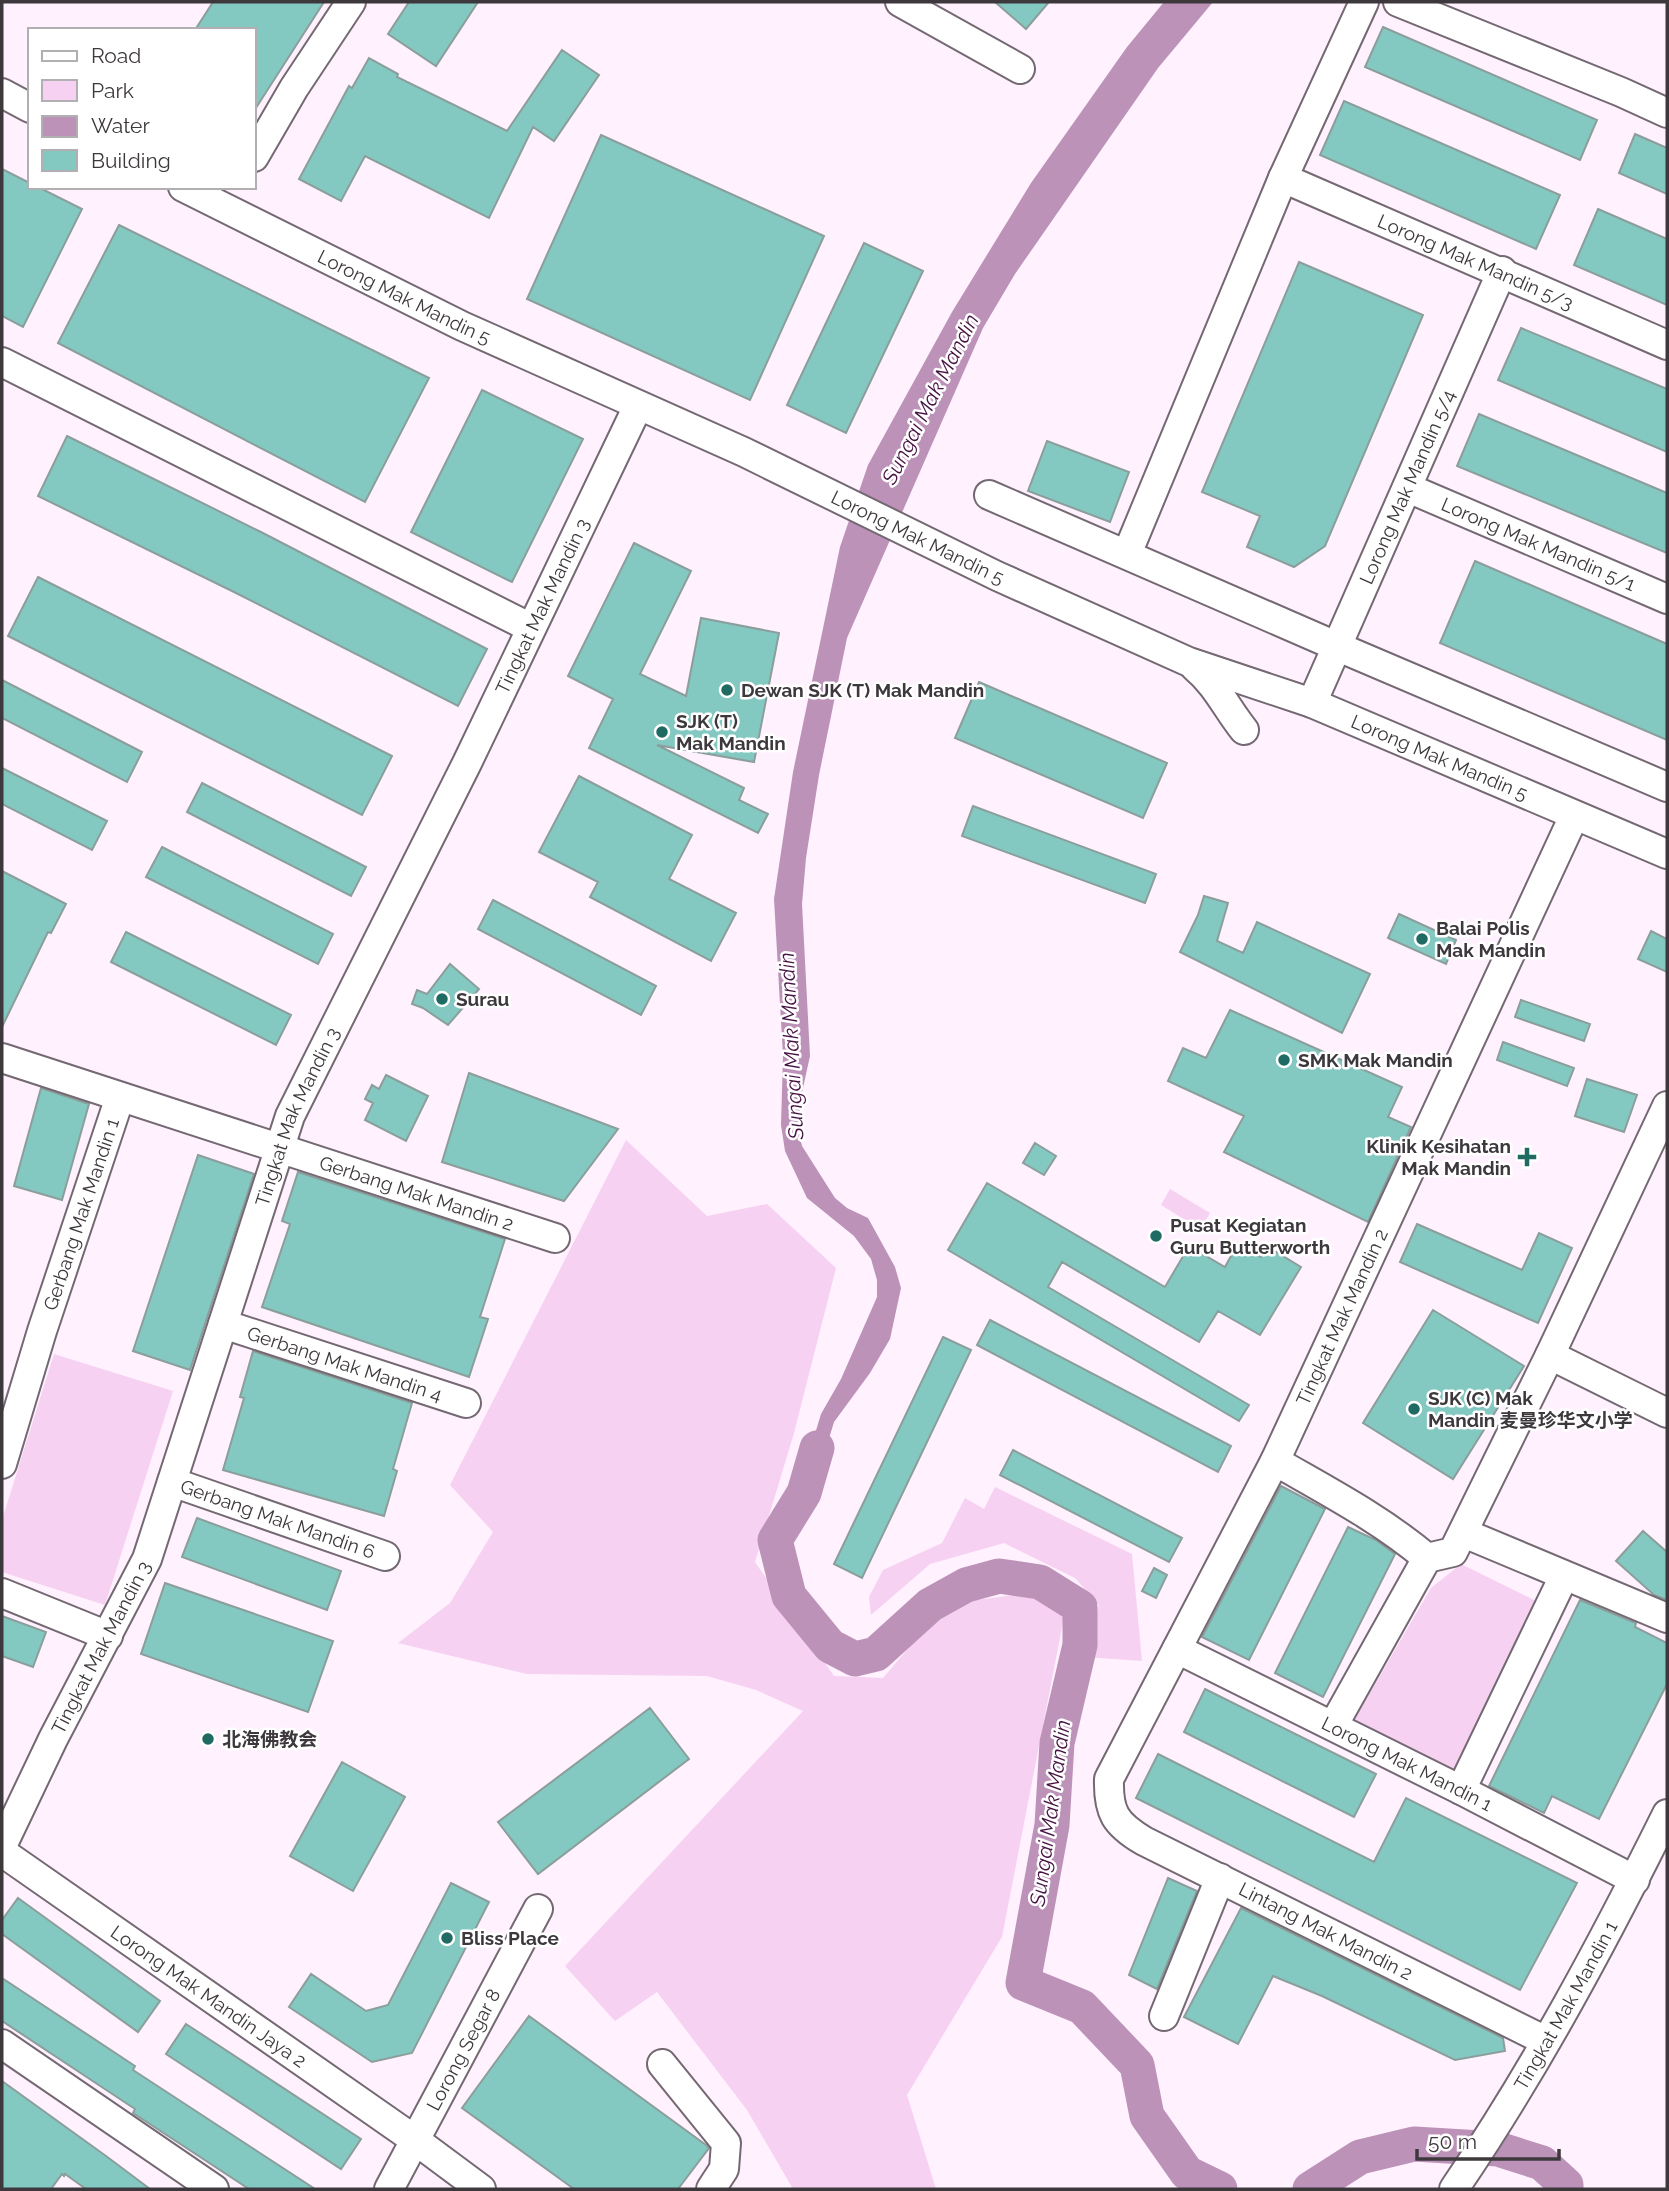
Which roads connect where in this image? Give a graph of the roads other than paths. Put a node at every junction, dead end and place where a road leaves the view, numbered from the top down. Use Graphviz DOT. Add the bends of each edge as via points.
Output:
graph roads {
  1 [pos="351,2"];
  2 [pos="900,2"];
  3 [pos="1364,2"];
  4 [pos="1398,2"];
  5 [pos="1020,69"];
  6 [pos="2,93"];
  7 [pos="28,107"];
  8 [pos="1667,113"];
  9 [pos="256,154"];
  10 [pos="1283,178"];
  11 [pos="192,189"];
  12 [pos="230,197"];
  13 [pos="1502,271"];
  14 [pos="1667,345"];
  15 [pos="2,362"];
  16 [pos="638,406"];
  17 [pos="1408,488"];
  18 [pos="989,495"];
  19 [pos="1126,554"];
  20 [pos="1667,599"];
  21 [pos="531,628"];
  22 [pos="1336,646"];
  23 [pos="1189,662"];
  24 [pos="1312,703"];
  25 [pos="1244,730"];
  26 [pos="1667,786"];
  27 [pos="1574,816"];
  28 [pos="1667,854"];
  29 [pos="2,1058"];
  30 [pos="120,1097"];
  31 [pos="1666,1111"];
  32 [pos="279,1148"];
  33 [pos="555,1238"];
  34 [pos="223,1324"];
  35 [pos="1550,1355"];
  36 [pos="467,1403"];
  37 [pos="1667,1413"];
  38 [pos="1275,1461"];
  39 [pos="2,1464"];
  40 [pos="172,1482"];
  41 [pos="1464,1532"];
  42 [pos="385,1556"];
  43 [pos="1427,1558"];
  44 [pos="1564,1576"];
  45 [pos="2,1593"];
  46 [pos="1667,1618"];
  47 [pos="108,1636"];
  48 [pos="1177,1649"];
  49 [pos="1333,1726"];
  50 [pos="1461,1790"];
  51 [pos="1112,1814"];
  52 [pos="1667,1815"];
  53 [pos="2,1846"];
  54 [pos="2,1852"];
  55 [pos="1220,1878"];
  56 [pos="1635,1880"];
  57 [pos="538,1909"];
  58 [pos="1164,2016"];
  59 [pos="1546,2041"];
  60 [pos="2,2044"];
  61 [pos="662,2064"];
  62 [pos="415,2140"];
  63 [pos="215,2189"];
  64 [pos="389,2189"];
  65 [pos="481,2189"];
  66 [pos="711,2189"];
  67 [pos="1454,2189"];
  1 -- 9 [label="street"];
  2 -- 5 [label="street"];
  3 -- 10 [label="street"];
  4 -- 8 [label="street"];
  6 -- 7 [label="street"];
  10 -- 13 [label="street, Lorong Mak Mandin 5/3"];
  10 -- 19 [label="street"];
  11 -- 12 [label="street, Lorong Mak Mandin 5"];
  12 -- 16 [label="street, Lorong Mak Mandin 5" via="462,326"];
  13 -- 14 [label="street, Lorong Mak Mandin 5/3"];
  13 -- 17 [label="street, Lorong Mak Mandin 5/4"];
  15 -- 21 [label="street"];
  16 -- 21 [label="street, Tingkat Mak Mandin 3"];
  16 -- 23 [label="street, Lorong Mak Mandin 5"];
  17 -- 20 [label="street, Lorong Mak Mandin 5/1"];
  17 -- 22 [label="street, Lorong Mak Mandin 5/4"];
  18 -- 19 [label="street"];
  19 -- 22 [label="street"];
  21 -- 32 [label="street, Tingkat Mak Mandin 3" via="290,1116"];
  22 -- 24 [label="street, Lorong Mak Mandin 5/4"];
  22 -- 26 [label="street"];
  23 -- 24 [label="street, Lorong Mak Mandin 5"];
  23 -- 25 [label="street" via="1211,679"];
  24 -- 27 [label="street, Lorong Mak Mandin 5"];
  27 -- 28 [label="street, Lorong Mak Mandin 5"];
  27 -- 38 [label="street, Tingkat Mak Mandin 2"];
  29 -- 30 [label="street, Gerbang Mak Mandin 2"];
  30 -- 32 [label="street, Gerbang Mak Mandin 2"];
  30 -- 39 [label="street, Gerbang Mak Mandin 1"];
  31 -- 35 [label="street"];
  32 -- 33 [label="street, Gerbang Mak Mandin 2"];
  32 -- 34 [label="street, Tingkat Mak Mandin 3"];
  34 -- 36 [label="street, Gerbang Mak Mandin 4"];
  34 -- 40 [label="street, Tingkat Mak Mandin 3"];
  35 -- 37 [label="street"];
  35 -- 41 [label="street"];
  38 -- 43 [label="street" via="1341,1498"];
  38 -- 48 [label="street, Tingkat Mak Mandin 2"];
  40 -- 42 [label="street, Gerbang Mak Mandin 6"];
  40 -- 47 [label="street, Tingkat Mak Mandin 3" via="147,1559"];
  41 -- 43 [label="street" via="1452,1552"];
  41 -- 44 [label="street"];
  43 -- 49 [label="street"];
  44 -- 46 [label="street"];
  44 -- 50 [label="street"];
  45 -- 47 [label="street"];
  47 -- 53 [label="street, Tingkat Mak Mandin 3" via="52,1738"];
  48 -- 49 [label="street, Lorong Mak Mandin 1"];
  48 -- 51 [label="street, Tingkat Mak Mandin 2" via="1110,1779"];
  49 -- 50 [label="street, Lorong Mak Mandin 1"];
  50 -- 56 [label="street, Lorong Mak Mandin 1"];
  51 -- 55 [label="street, Lintang Mak Mandin 2" via="1135,1836"];
  52 -- 56 [label="street, Tingkat Mak Mandin 1"];
  54 -- 62 [label="street, Lorong Mak Mandin Jaya 2"];
  55 -- 58 [label="street"];
  55 -- 59 [label="street, Lintang Mak Mandin 2"];
  56 -- 59 [label="street, Tingkat Mak Mandin 1"];
  57 -- 62 [label="street, Lorong Segar 8"];
  59 -- 67 [label="street, Tingkat Mak Mandin 1"];
  60 -- 63 [label="street"];
  61 -- 66 [label="street" via="726,2143 724,2169"];
  62 -- 64 [label="street, Lorong Segar 8"];
  62 -- 65 [label="street, Lorong Mak Mandin Jaya 2"];
}
